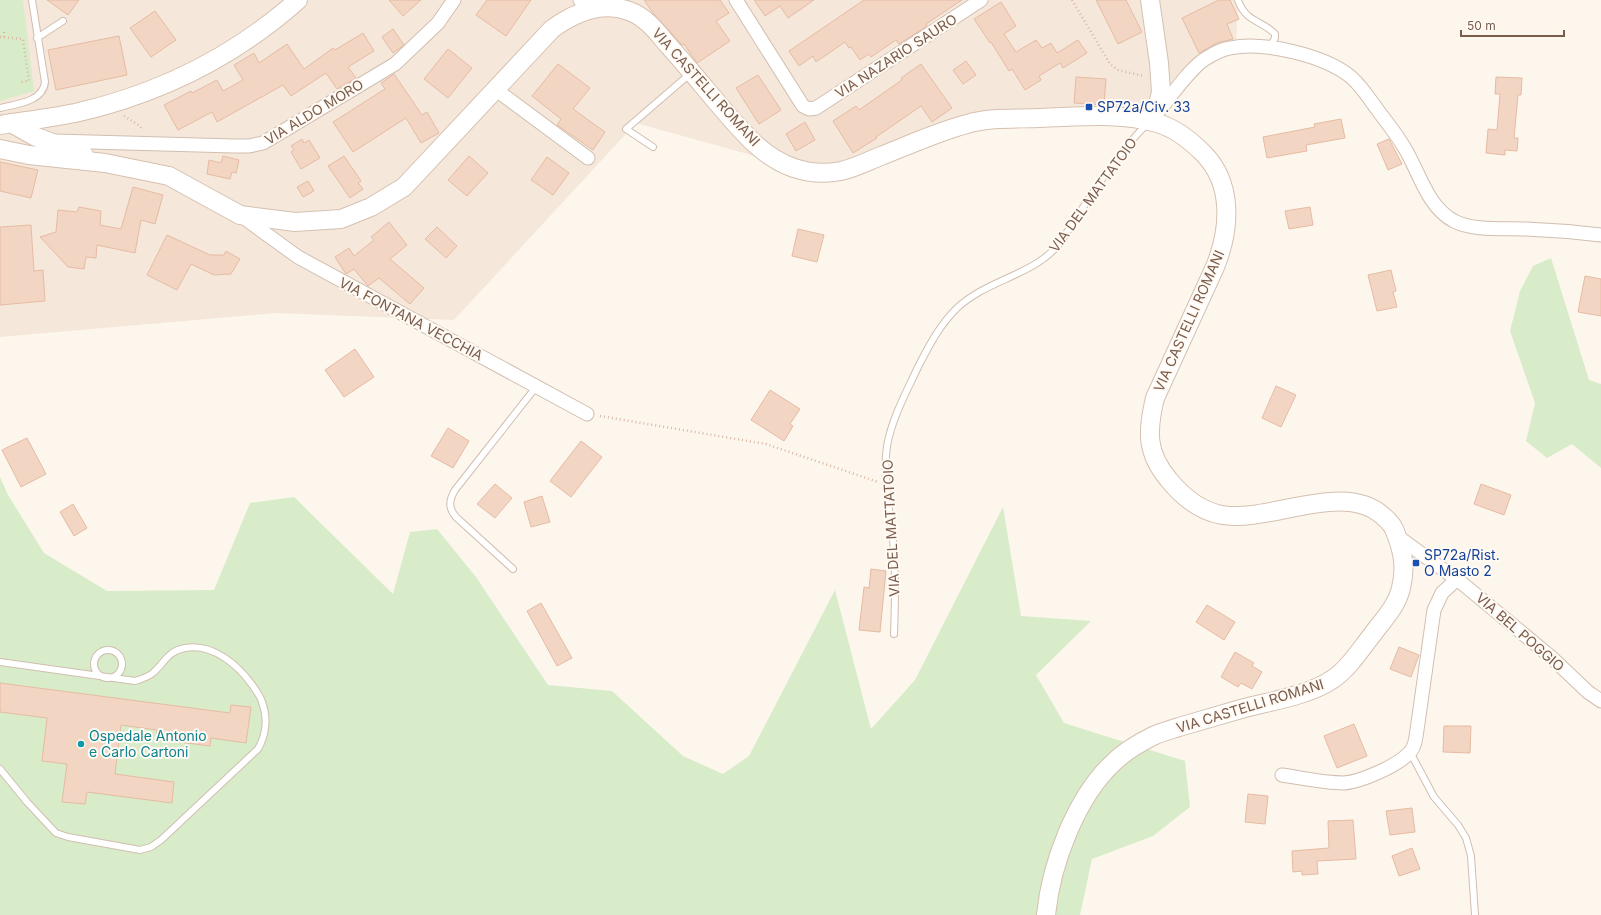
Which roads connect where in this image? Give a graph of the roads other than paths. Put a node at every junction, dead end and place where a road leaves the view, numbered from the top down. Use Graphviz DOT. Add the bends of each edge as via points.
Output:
graph roads {
  1 [pos="32,0"];
  2 [pos="298,0"];
  3 [pos="454,0"];
  4 [pos="736,0"];
  5 [pos="981,0"];
  6 [pos="1238,0"];
  7 [pos="587,4"];
  8 [pos="1148,4"];
  9 [pos="63,21"];
  10 [pos="37,38"];
  11 [pos="1270,47"];
  12 [pos="691,72"];
  13 [pos="495,89"];
  14 [pos="0,108"];
  15 [pos="41,119"];
  16 [pos="1150,121"];
  17 [pos="6,124"];
  18 [pos="46,141"];
  19 [pos="653,147"];
  20 [pos="0,149"];
  21 [pos="588,158"];
  22 [pos="105,163"];
  23 [pos="240,215"];
  24 [pos="1601,235"];
  25 [pos="536,387"];
  26 [pos="587,414"];
  27 [pos="1397,536"];
  28 [pos="513,569"];
  29 [pos="1457,579"];
  30 [pos="894,634"];
  31 [pos="0,662"];
  32 [pos="103,677"];
  33 [pos="1601,701"];
  34 [pos="1410,752"];
  35 [pos="0,769"];
  36 [pos="1282,775"];
  37 [pos="1046,915"];
  38 [pos="1475,915"];
  1 -- 10 [label="lane"];
  2 -- 15 [label="street" via="244,41 205,66 158,88 75,113"];
  3 -- 18 [label="street, VIA ALDO MORO" via="438,23 395,64 263,143 234,146"];
  4 -- 5 [label="street, VIA NAZARIO SAURO" via="803,106 809,110 816,108"];
  6 -- 11 [label="lane" via="1245,14 1275,34"];
  7 -- 12 [label="street, VIA CASTELLI ROMANI" via="619,8 642,18 652,26"];
  7 -- 13 [label="street, VIA CASTELLI ROMANI" via="580,13 552,28"];
  8 -- 16 [label="street" via="1161,80 1160,97"];
  9 -- 10 [label="lane"];
  10 -- 14 [label="lane" via="45,82 42,91 33,99"];
  11 -- 16 [label="street" via="1242,46 1224,49 1204,60 1194,68"];
  11 -- 24 [label="street" via="1324,62 1355,80 1400,141 1435,204 1454,222 1484,228 1552,230"];
  12 -- 16 [label="street, VIA CASTELLI ROMANI" via="750,140 768,155 794,168 813,172 849,169 968,123 1002,119 1104,116"];
  12 -- 19 [label="lane" via="626,129"];
  13 -- 21 [label="street"];
  13 -- 23 [label="street, VIA CASTELLI ROMANI" via="404,187 371,207 341,219 295,222"];
  15 -- 17 [label="street"];
  15 -- 18 [label="street"];
  16 -- 27 [label="street, VIA CASTELLI ROMANI" via="1178,132 1212,162 1225,194 1226,209 1225,236 1218,259 1155,398 1150,437 1151,448 1160,470 1180,493 1211,512 1241,516 1336,501 1352,502 1374,508 1391,523"];
  16 -- 30 [label="lane, VIA DEL MATTATOIO" via="1110,167 1051,254 1034,266 977,294 960,306 938,329 905,393 891,431 887,457 895,570"];
  17 -- 18 [label="street"];
  18 -- 22 [label="street"];
  20 -- 22 [label="street"];
  22 -- 23 [label="street, VIA CASTELLI ROMANI" via="169,176"];
  23 -- 25 [label="street, VIA FONTANA VECCHIA" via="298,257"];
  25 -- 26 [label="street, VIA FONTANA VECCHIA"];
  25 -- 28 [label="lane" via="450,499 451,510 456,517"];
  27 -- 29 [label="street, VIA BEL POGGIO"];
  27 -- 37 [label="street, VIA CASTELLI ROMANI" via="1404,556 1404,566 1397,600 1338,676 1301,693 1210,717 1155,735 1113,762 1087,795 1076,815 1054,871"];
  29 -- 33 [label="street, VIA BEL POGGIO"];
  29 -- 34 [label="street" via="1442,593 1434,610 1416,738"];
  31 -- 32 [label="lane"];
  32 -- 32 [label="lane" via="94,666 96,656 104,650 115,651 122,659 120,671 116,676"];
  32 -- 35 [label="lane" via="135,681 155,672 171,654 184,648 199,647 214,652 244,673 262,702 264,739 258,749 161,840 151,847 140,850 56,833"];
  34 -- 36 [label="street" via="1397,762 1354,781 1336,782"];
  34 -- 38 [label="lane" via="1434,797 1466,838 1472,862"];
}
